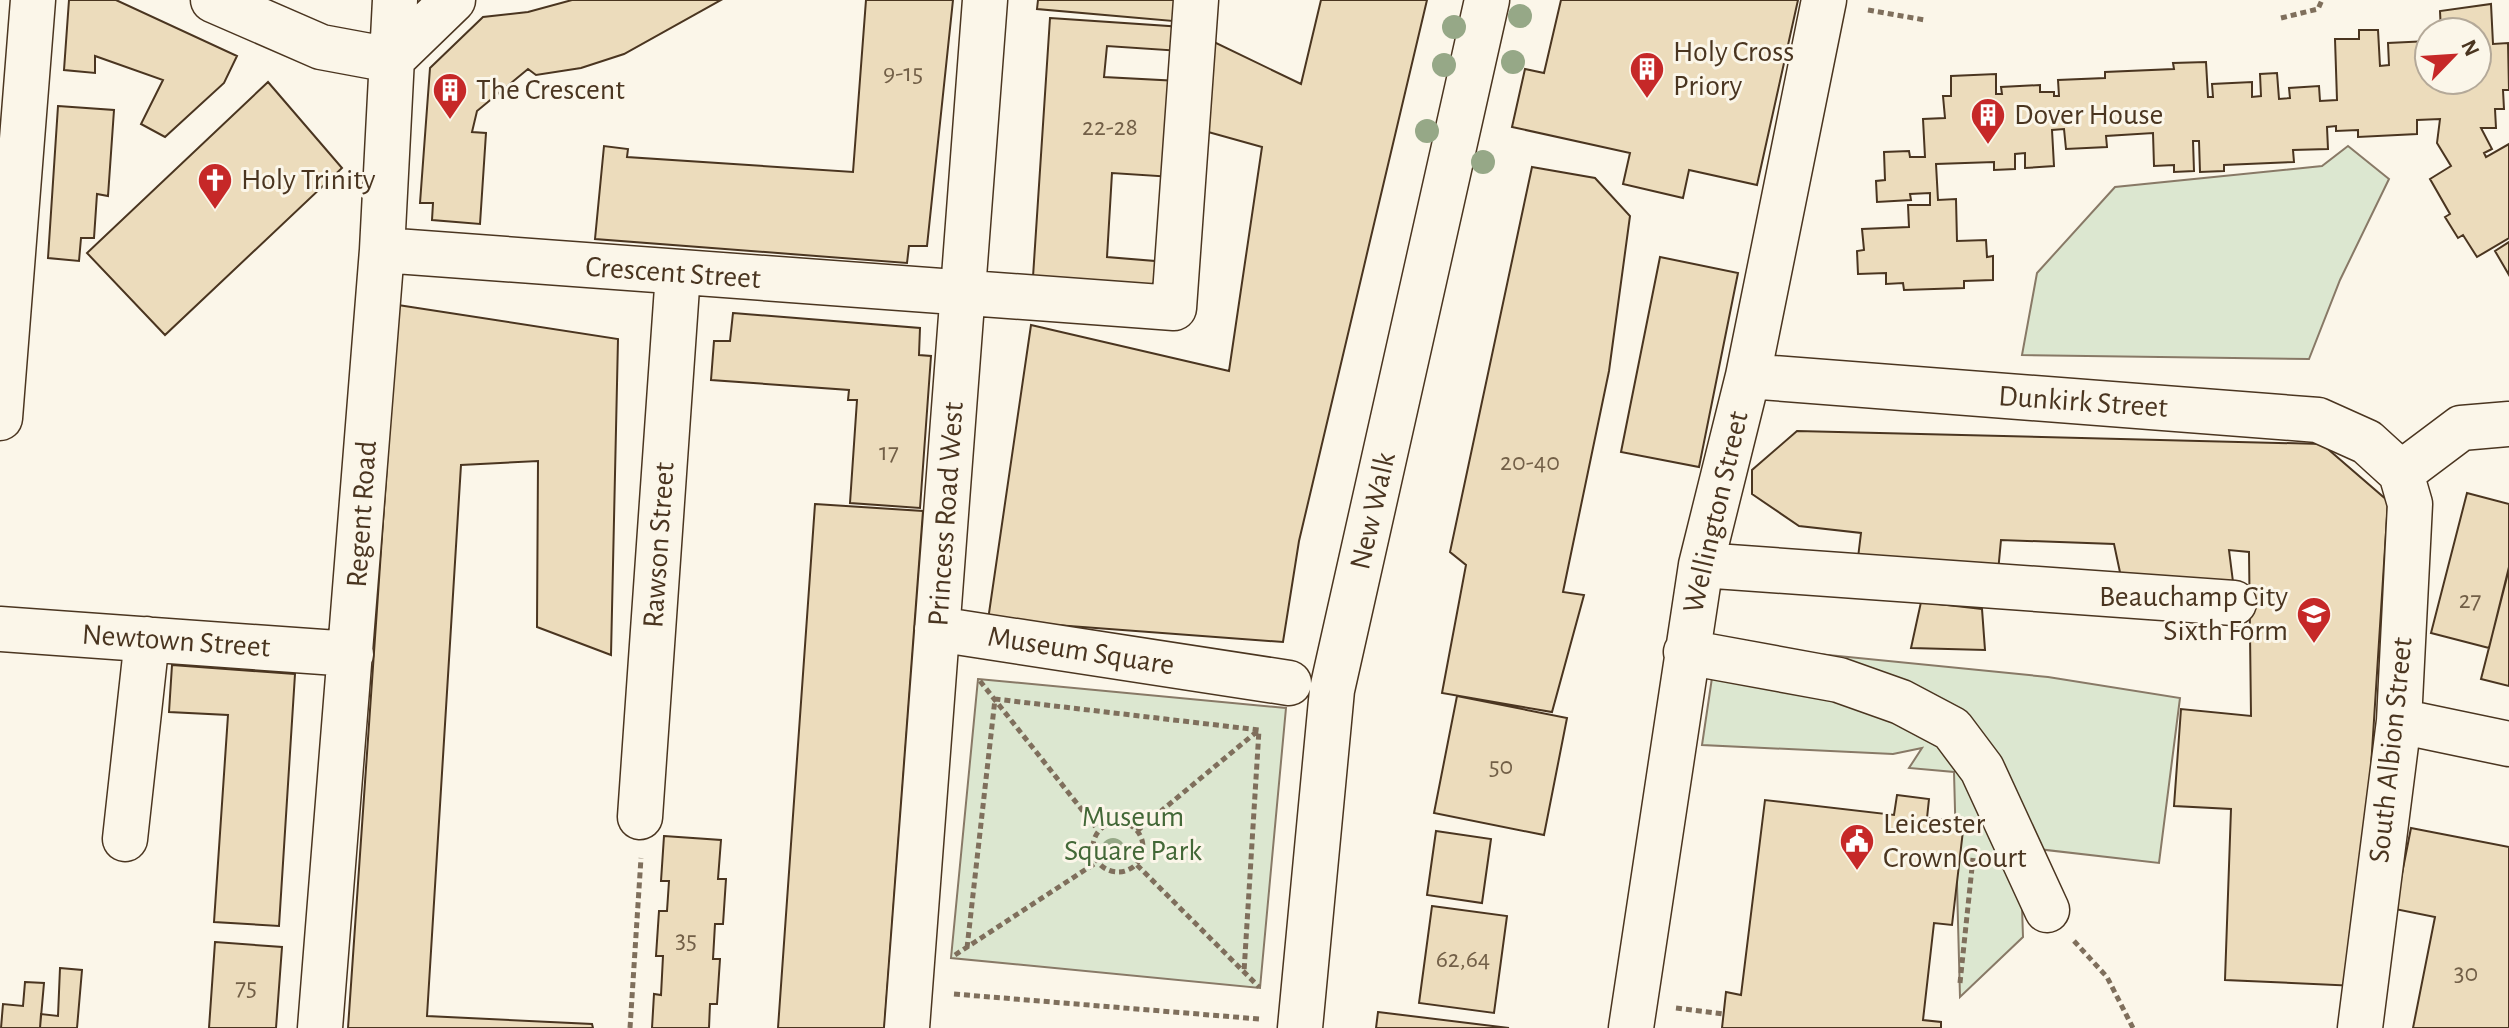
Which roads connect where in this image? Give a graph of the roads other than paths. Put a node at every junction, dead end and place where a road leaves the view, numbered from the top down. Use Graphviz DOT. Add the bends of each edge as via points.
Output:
graph roads {
  1 [pos="33,0"];
  2 [pos="213,0"];
  3 [pos="395,0"];
  4 [pos="453,0"];
  5 [pos="985,0"];
  6 [pos="1196,0"];
  7 [pos="1487,0"];
  8 [pos="1824,1"];
  9 [pos="391,60"];
  10 [pos="382,250"];
  11 [pos="678,273"];
  12 [pos="963,294"];
  13 [pos="1748,376"];
  14 [pos="0,418"];
  15 [pos="2509,424"];
  16 [pos="2401,473"];
  17 [pos="1701,565"];
  18 [pos="2234,603"];
  19 [pos="0,629"];
  20 [pos="937,629"];
  21 [pos="147,639"];
  22 [pos="1686,652"];
  23 [pos="351,654"];
  24 [pos="1289,683"];
  25 [pos="2399,721"];
  26 [pos="2509,744"];
  27 [pos="640,817"];
  28 [pos="125,839"];
  29 [pos="2047,910"];
  30 [pos="908,1011"];
  31 [pos="1281,1018"];
  32 [pos="320,1028"];
  33 [pos="1631,1028"];
  34 [pos="2360,1028"];
  1 -- 14 [label="street"];
  2 -- 9 [label="street" via="321,47"];
  3 -- 9 [label="street, Regent Road"];
  4 -- 9 [label="street"];
  5 -- 12 [label="street, Princess Road West"];
  6 -- 12 [label="street, Crescent Street" via="1174,308"];
  7 -- 31 [label="street, New Walk" via="1332,690"];
  8 -- 13 [label="street, Wellington Street"];
  9 -- 10 [label="street, Regent Road"];
  10 -- 11 [label="street, Crescent Street"];
  10 -- 23 [label="street, Regent Road"];
  11 -- 12 [label="street, Crescent Street"];
  11 -- 27 [label="street, Rawson Street"];
  12 -- 20 [label="street, Princess Road West"];
  13 -- 16 [label="street, Dunkirk Street" via="2318,420 2367,442"];
  13 -- 17 [label="street, Wellington Street"];
  15 -- 16 [label="street" via="2461,428"];
  16 -- 25 [label="street, South Albion Street" via="2410,504"];
  17 -- 18 [label="street"];
  17 -- 22 [label="street, Wellington Street"];
  19 -- 21 [label="street, Newtown Street"];
  20 -- 24 [label="street, Museum Square"];
  20 -- 30 [label="street, Princess Road West"];
  21 -- 23 [label="street, Newtown Street"];
  21 -- 28 [label="street"];
  22 -- 29 [label="street" via="1839,680 1901,702 1952,729 1982,769"];
  22 -- 33 [label="street, Wellington Street"];
  23 -- 32 [label="street, Regent Road"];
  25 -- 26 [label="street"];
  25 -- 34 [label="street, South Albion Street"];
}
